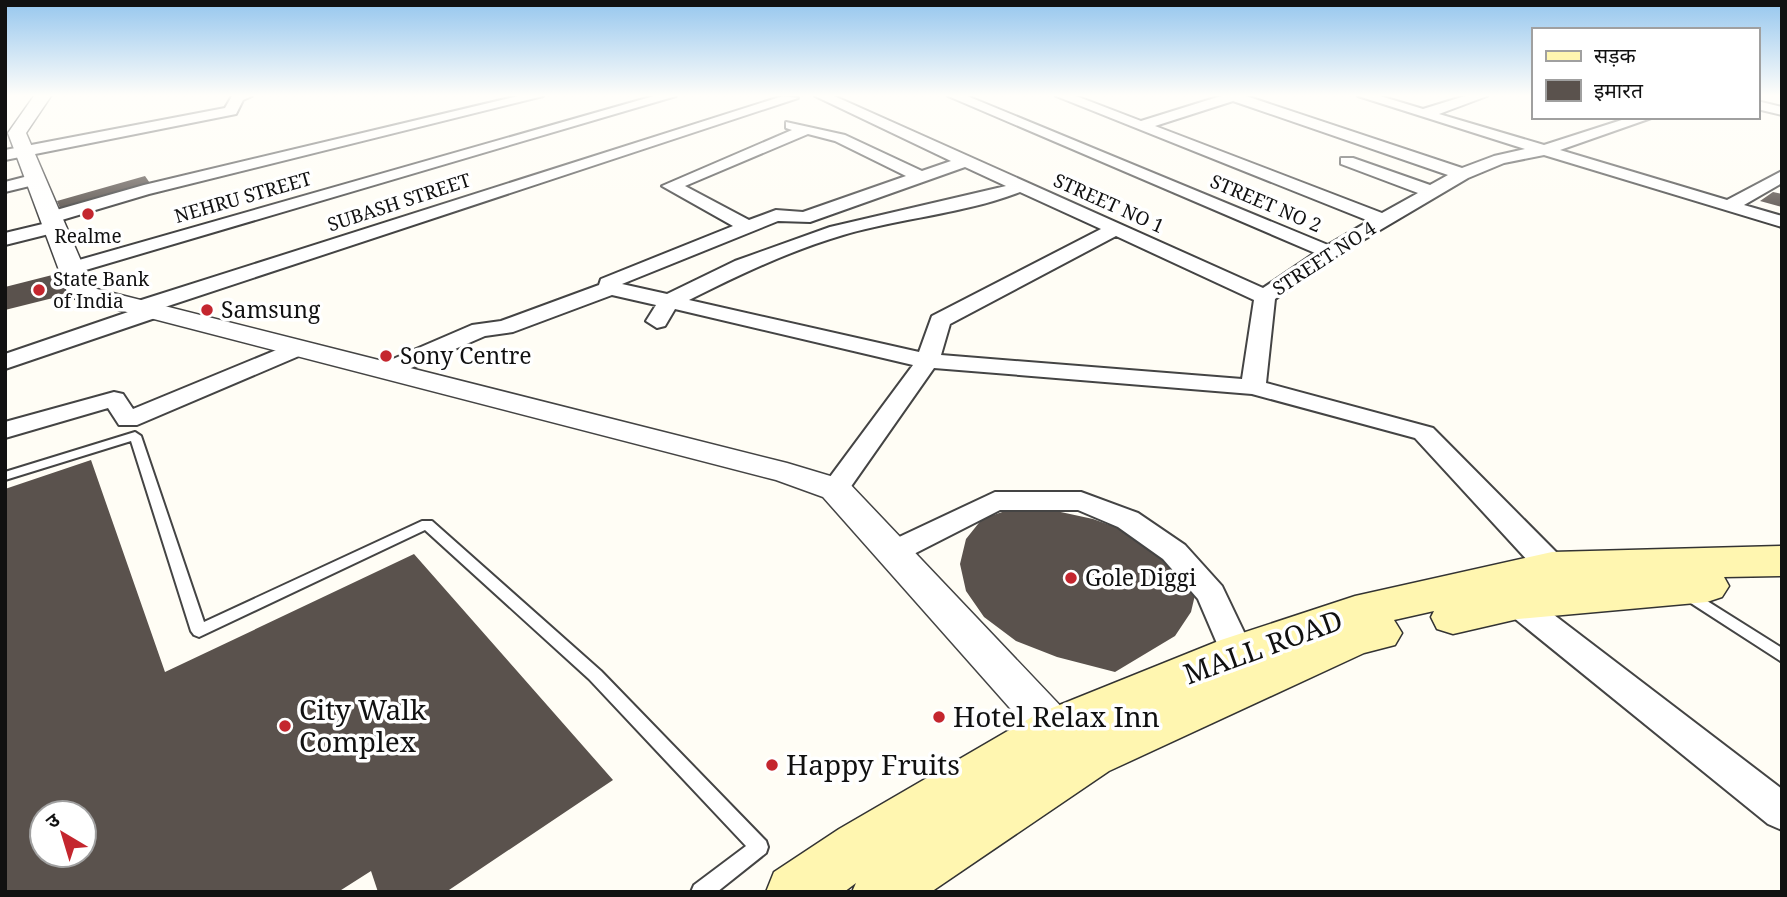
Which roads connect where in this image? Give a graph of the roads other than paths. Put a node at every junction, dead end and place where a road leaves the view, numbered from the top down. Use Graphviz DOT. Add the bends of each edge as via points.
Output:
graph roads {
  1 [pos="68,138"];
  2 [pos="361,138"];
  3 [pos="523,138"];
  4 [pos="668,138"];
  5 [pos="787,138"];
  6 [pos="840,138"];
  7 [pos="914,138"];
  8 [pos="1055,138"];
  9 [pos="1126,138"];
  10 [pos="1171,138"];
  11 [pos="1356,138"];
  12 [pos="1499,138"];
  13 [pos="1582,138"];
  14 [pos="13,147"];
  15 [pos="1087,151"];
  16 [pos="1541,151"];
  17 [pos="966,161"];
  18 [pos="1347,161"];
  19 [pos="1462,174"];
  20 [pos="1782,176"];
  21 [pos="921,177"];
  22 [pos="36,179"];
  23 [pos="1021,186"];
  24 [pos="5,187"];
  25 [pos="1432,192"];
  26 [pos="1729,206"];
  27 [pos="1383,220"];
  28 [pos="53,222"];
  29 [pos="1782,222"];
  30 [pos="747,226"];
  31 [pos="1116,229"];
  32 [pos="5,239"];
  33 [pos="1329,252"];
  34 [pos="72,268"];
  35 [pos="611,288"];
  36 [pos="1265,297"];
  37 [pos="146,310"];
  38 [pos="663,311"];
  39 [pos="298,348"];
  40 [pos="5,362"];
  41 [pos="928,362"];
  42 [pos="387,370"];
  43 [pos="1253,387"];
  44 [pos="5,430"];
  45 [pos="5,476"];
  46 [pos="835,489"];
  47 [pos="891,553"];
  48 [pos="1782,561"];
  49 [pos="1552,566"];
  50 [pos="1661,576"];
  51 [pos="1782,583"];
  52 [pos="1505,593"];
  53 [pos="1237,653"];
  54 [pos="1782,656"];
  55 [pos="1055,729"];
  56 [pos="1782,812"];
  57 [pos="886,890"];
  58 [pos="702,892"];
  59 [pos="795,892"];
  1 -- 14 [label="street"];
  2 -- 28 [label="street" via="144,190"];
  3 -- 34 [label="street, NEHRU STREET"];
  4 -- 37 [label="street, SUBASH STREET"];
  5 -- 30 [label="street" via="671,186"];
  6 -- 21 [label="street"];
  7 -- 17 [label="street, STREET NO 1"];
  8 -- 15 [label="street, STREET NO 2"];
  9 -- 15 [label="street"];
  10 -- 27 [label="street"];
  11 -- 19 [label="street"];
  12 -- 16 [label="street"];
  13 -- 16 [label="street, STREET NO 4"];
  14 -- 22 [label="street"];
  15 -- 33 [label="street, STREET NO 2"];
  16 -- 19 [label="street, STREET NO 4" via="1500,159"];
  16 -- 26 [label="street"];
  17 -- 21 [label="street"];
  17 -- 23 [label="street, STREET NO 1"];
  18 -- 25 [label="street"];
  19 -- 25 [label="street, STREET NO 4"];
  20 -- 26 [label="street"];
  21 -- 30 [label="street" via="804,218 776,215"];
  22 -- 24 [label="street"];
  22 -- 28 [label="street"];
  23 -- 31 [label="street, STREET NO 1"];
  23 -- 38 [label="street" via="837,231 742,265"];
  25 -- 27 [label="street, STREET NO 4"];
  26 -- 29 [label="street"];
  27 -- 33 [label="street, STREET NO 4"];
  28 -- 32 [label="street"];
  28 -- 34 [label="street"];
  30 -- 35 [label="street" via="608,283"];
  31 -- 36 [label="street, STREET NO 1"];
  31 -- 41 [label="street" via="940,321"];
  33 -- 36 [label="street, STREET NO 4"];
  34 -- 37 [label="street" via="78,292"];
  35 -- 38 [label="street"];
  35 -- 42 [label="street" via="505,327 480,330"];
  36 -- 43 [label="street, STREET NO 4"];
  37 -- 39 [label="street"];
  37 -- 40 [label="street, SUBASH STREET"];
  38 -- 41 [label="street"];
  39 -- 42 [label="street"];
  39 -- 44 [label="street" via="132,427 114,399"];
  41 -- 43 [label="street"];
  41 -- 46 [label="street"];
  42 -- 46 [label="street" via="787,472"];
  43 -- 49 [label="street" via="1424,433"];
  45 -- 58 [label="lane" via="135,436 200,631 427,524 595,675 759,847"];
  46 -- 47 [label="street"];
  47 -- 53 [label="street" via="995,501 1082,501 1128,520 1174,552 1211,594"];
  47 -- 55 [label="street"];
  48 -- 50 [label="main road, MALL ROAD"];
  49 -- 50 [label="main road, MALL ROAD"];
  49 -- 52 [label="main road, MALL ROAD"];
  50 -- 51 [label="main road"];
  50 -- 52 [label="main road"];
  50 -- 54 [label="lane"];
  52 -- 53 [label="main road, MALL ROAD" via="1355,613"];
  52 -- 56 [label="street"];
  52 -- 57 [label="main road" via="1356,637 1091,755"];
  53 -- 55 [label="main road, MALL ROAD"];
  55 -- 59 [label="main road, MALL ROAD"];
}
